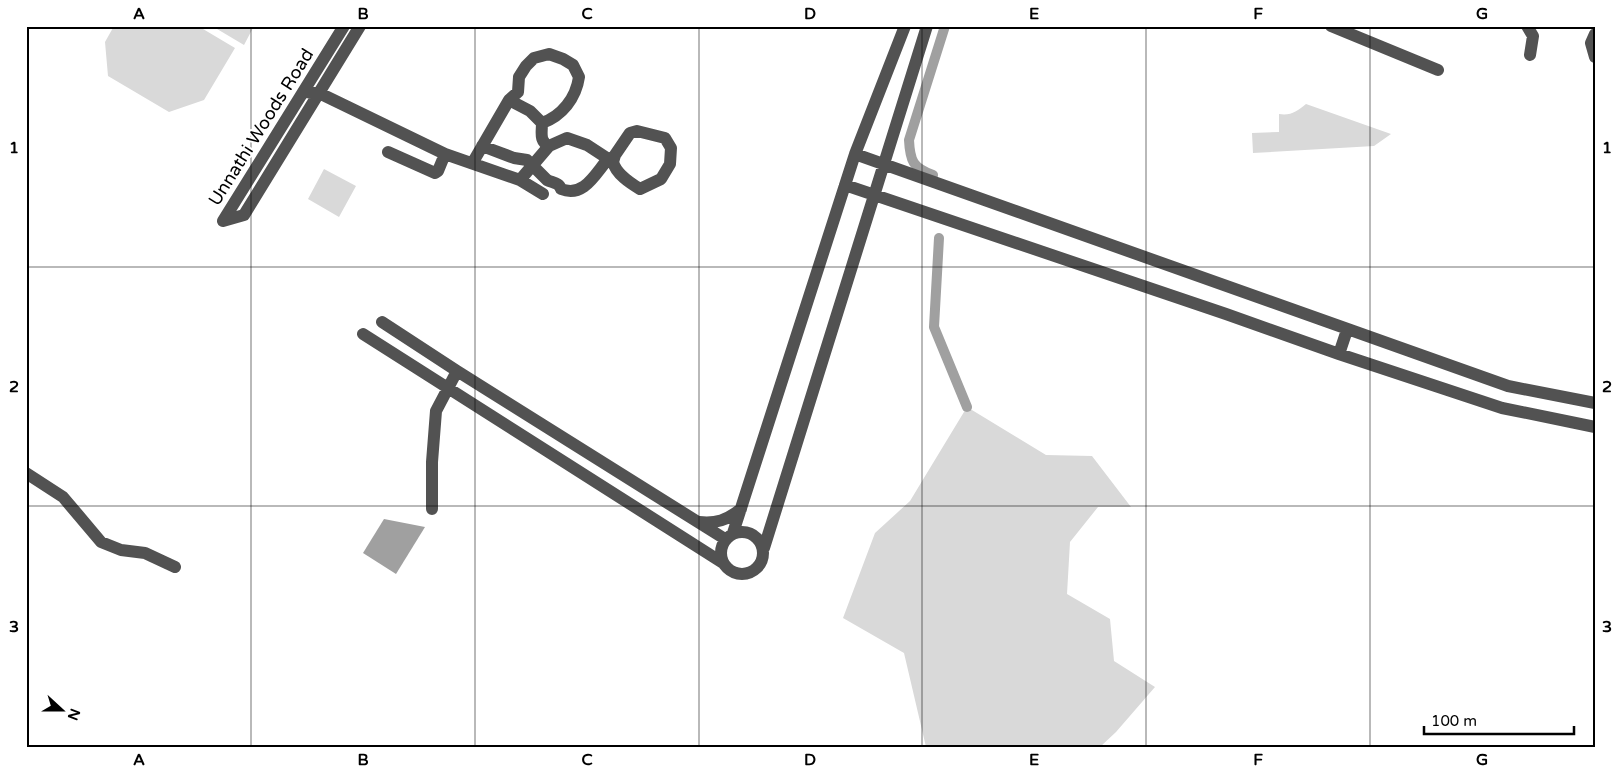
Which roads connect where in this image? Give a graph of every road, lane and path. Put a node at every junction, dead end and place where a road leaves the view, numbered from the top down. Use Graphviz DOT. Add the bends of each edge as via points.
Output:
graph roads {
  1 [pos="344,26"];
  2 [pos="360,26"];
  3 [pos="905,26"];
  4 [pos="927,26"];
  5 [pos="1331,26"];
  6 [pos="1527,26"];
  7 [pos="1595,34"];
  8 [pos="1530,55"];
  9 [pos="1595,57"];
  10 [pos="1438,70"];
  11 [pos="304,92"];
  12 [pos="319,93"];
  13 [pos="509,100"];
  14 [pos="542,124"];
  15 [pos="482,146"];
  16 [pos="549,146"];
  17 [pos="388,152"];
  18 [pos="445,154"];
  19 [pos="855,154"];
  20 [pos="611,160"];
  21 [pos="473,162"];
  22 [pos="883,164"];
  23 [pos="533,165"];
  24 [pos="520,180"];
  25 [pos="845,185"];
  26 [pos="543,194"];
  27 [pos="873,195"];
  28 [pos="382,322"];
  29 [pos="1347,330"];
  30 [pos="363,334"];
  31 [pos="1339,354"];
  32 [pos="457,371"];
  33 [pos="448,388"];
  34 [pos="1595,404"];
  35 [pos="1595,427"];
  36 [pos="26,472"];
  37 [pos="432,509"];
  38 [pos="741,509"];
  39 [pos="699,522"];
  40 [pos="729,536"];
  41 [pos="764,548"];
  42 [pos="722,563"];
  43 [pos="175,568"];
  1 -- 11 [label="street, Unnathi Woods Road"];
  2 -- 12 [label="street, Unnathi Woods Road"];
  3 -- 19 [label="street"];
  4 -- 22 [label="street"];
  5 -- 10 [label="street"];
  6 -- 8 [label="street" via="1532,36"];
  7 -- 9 [label="street" via="1591,43"];
  11 -- 12 [label="street"];
  11 -- 12 [label="street, Unnathi Woods Road" via="223,221 244,215"];
  12 -- 18 [label="street"];
  13 -- 14 [label="street" via="530,111"];
  13 -- 14 [label="street" via="518,92 518,77 534,58 549,54 573,65 579,77 574,94 566,108"];
  13 -- 15 [label="street"];
  14 -- 16 [label="street" via="541,138"];
  15 -- 21 [label="street"];
  15 -- 23 [label="street" via="527,160"];
  16 -- 20 [label="street" via="567,138 587,145"];
  16 -- 23 [label="street"];
  17 -- 18 [label="street" via="435,173"];
  18 -- 21 [label="street"];
  19 -- 22 [label="street"];
  19 -- 25 [label="street"];
  20 -- 20 [label="street" via="617,171 640,190 661,179 670,164 671,148 665,138 637,130 630,133"];
  20 -- 23 [label="street" via="583,188 569,192 547,180"];
  21 -- 24 [label="street"];
  22 -- 27 [label="street"];
  22 -- 29 [label="street"];
  23 -- 24 [label="street"];
  24 -- 26 [label="street"];
  25 -- 27 [label="street"];
  25 -- 38 [label="street"];
  27 -- 31 [label="street"];
  27 -- 41 [label="street"];
  28 -- 32 [label="street"];
  29 -- 31 [label="street"];
  29 -- 34 [label="street" via="1508,386"];
  30 -- 33 [label="street"];
  31 -- 35 [label="street" via="1502,408"];
  32 -- 33 [label="street"];
  32 -- 39 [label="street"];
  33 -- 37 [label="street" via="436,411"];
  33 -- 42 [label="street"];
  36 -- 43 [label="street" via="63,496 101,542 121,550 145,553"];
  38 -- 39 [label="street" via="722,522"];
  38 -- 40 [label="street"];
  39 -- 40 [label="street"];
  40 -- 41 [label="street" via="738,531 751,533"];
  40 -- 42 [label="street" via="720,551"];
  41 -- 42 [label="street" via="758,566 749,573 737,574"];
}
